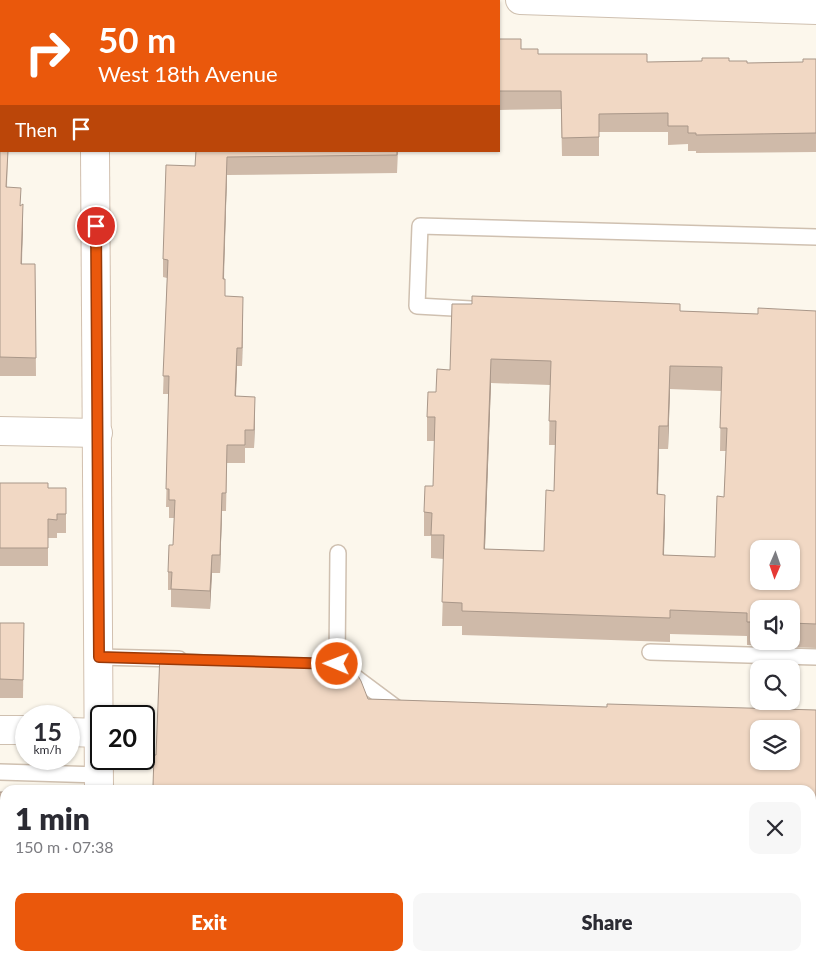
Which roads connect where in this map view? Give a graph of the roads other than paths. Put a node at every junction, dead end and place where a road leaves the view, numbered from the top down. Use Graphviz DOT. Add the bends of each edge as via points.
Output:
graph roads {
  1 [pos="520,0"];
  2 [pos="816,10"];
  3 [pos="96,152"];
  4 [pos="816,237"];
  5 [pos="487,309"];
  6 [pos="0,431"];
  7 [pos="98,434"];
  8 [pos="338,553"];
  9 [pos="650,652"];
  10 [pos="99,657"];
  11 [pos="816,657"];
  12 [pos="198,660"];
  13 [pos="100,705"];
  14 [pos="412,713"];
  15 [pos="0,730"];
  16 [pos="15,730"];
  17 [pos="0,772"];
  18 [pos="100,782"];
  1 -- 2 [label="street"];
  3 -- 7 [label="street"];
  4 -- 5 [label="lane" via="420,226 417,306"];
  6 -- 7 [label="street"];
  7 -- 10 [label="street"];
  8 -- 14 [label="lane" via="332,663 402,712"];
  9 -- 11 [label="lane"];
  10 -- 12 [label="lane"];
  10 -- 13 [label="street"];
  15 -- 16 [label="street"];
  17 -- 18 [label="lane"];
}
